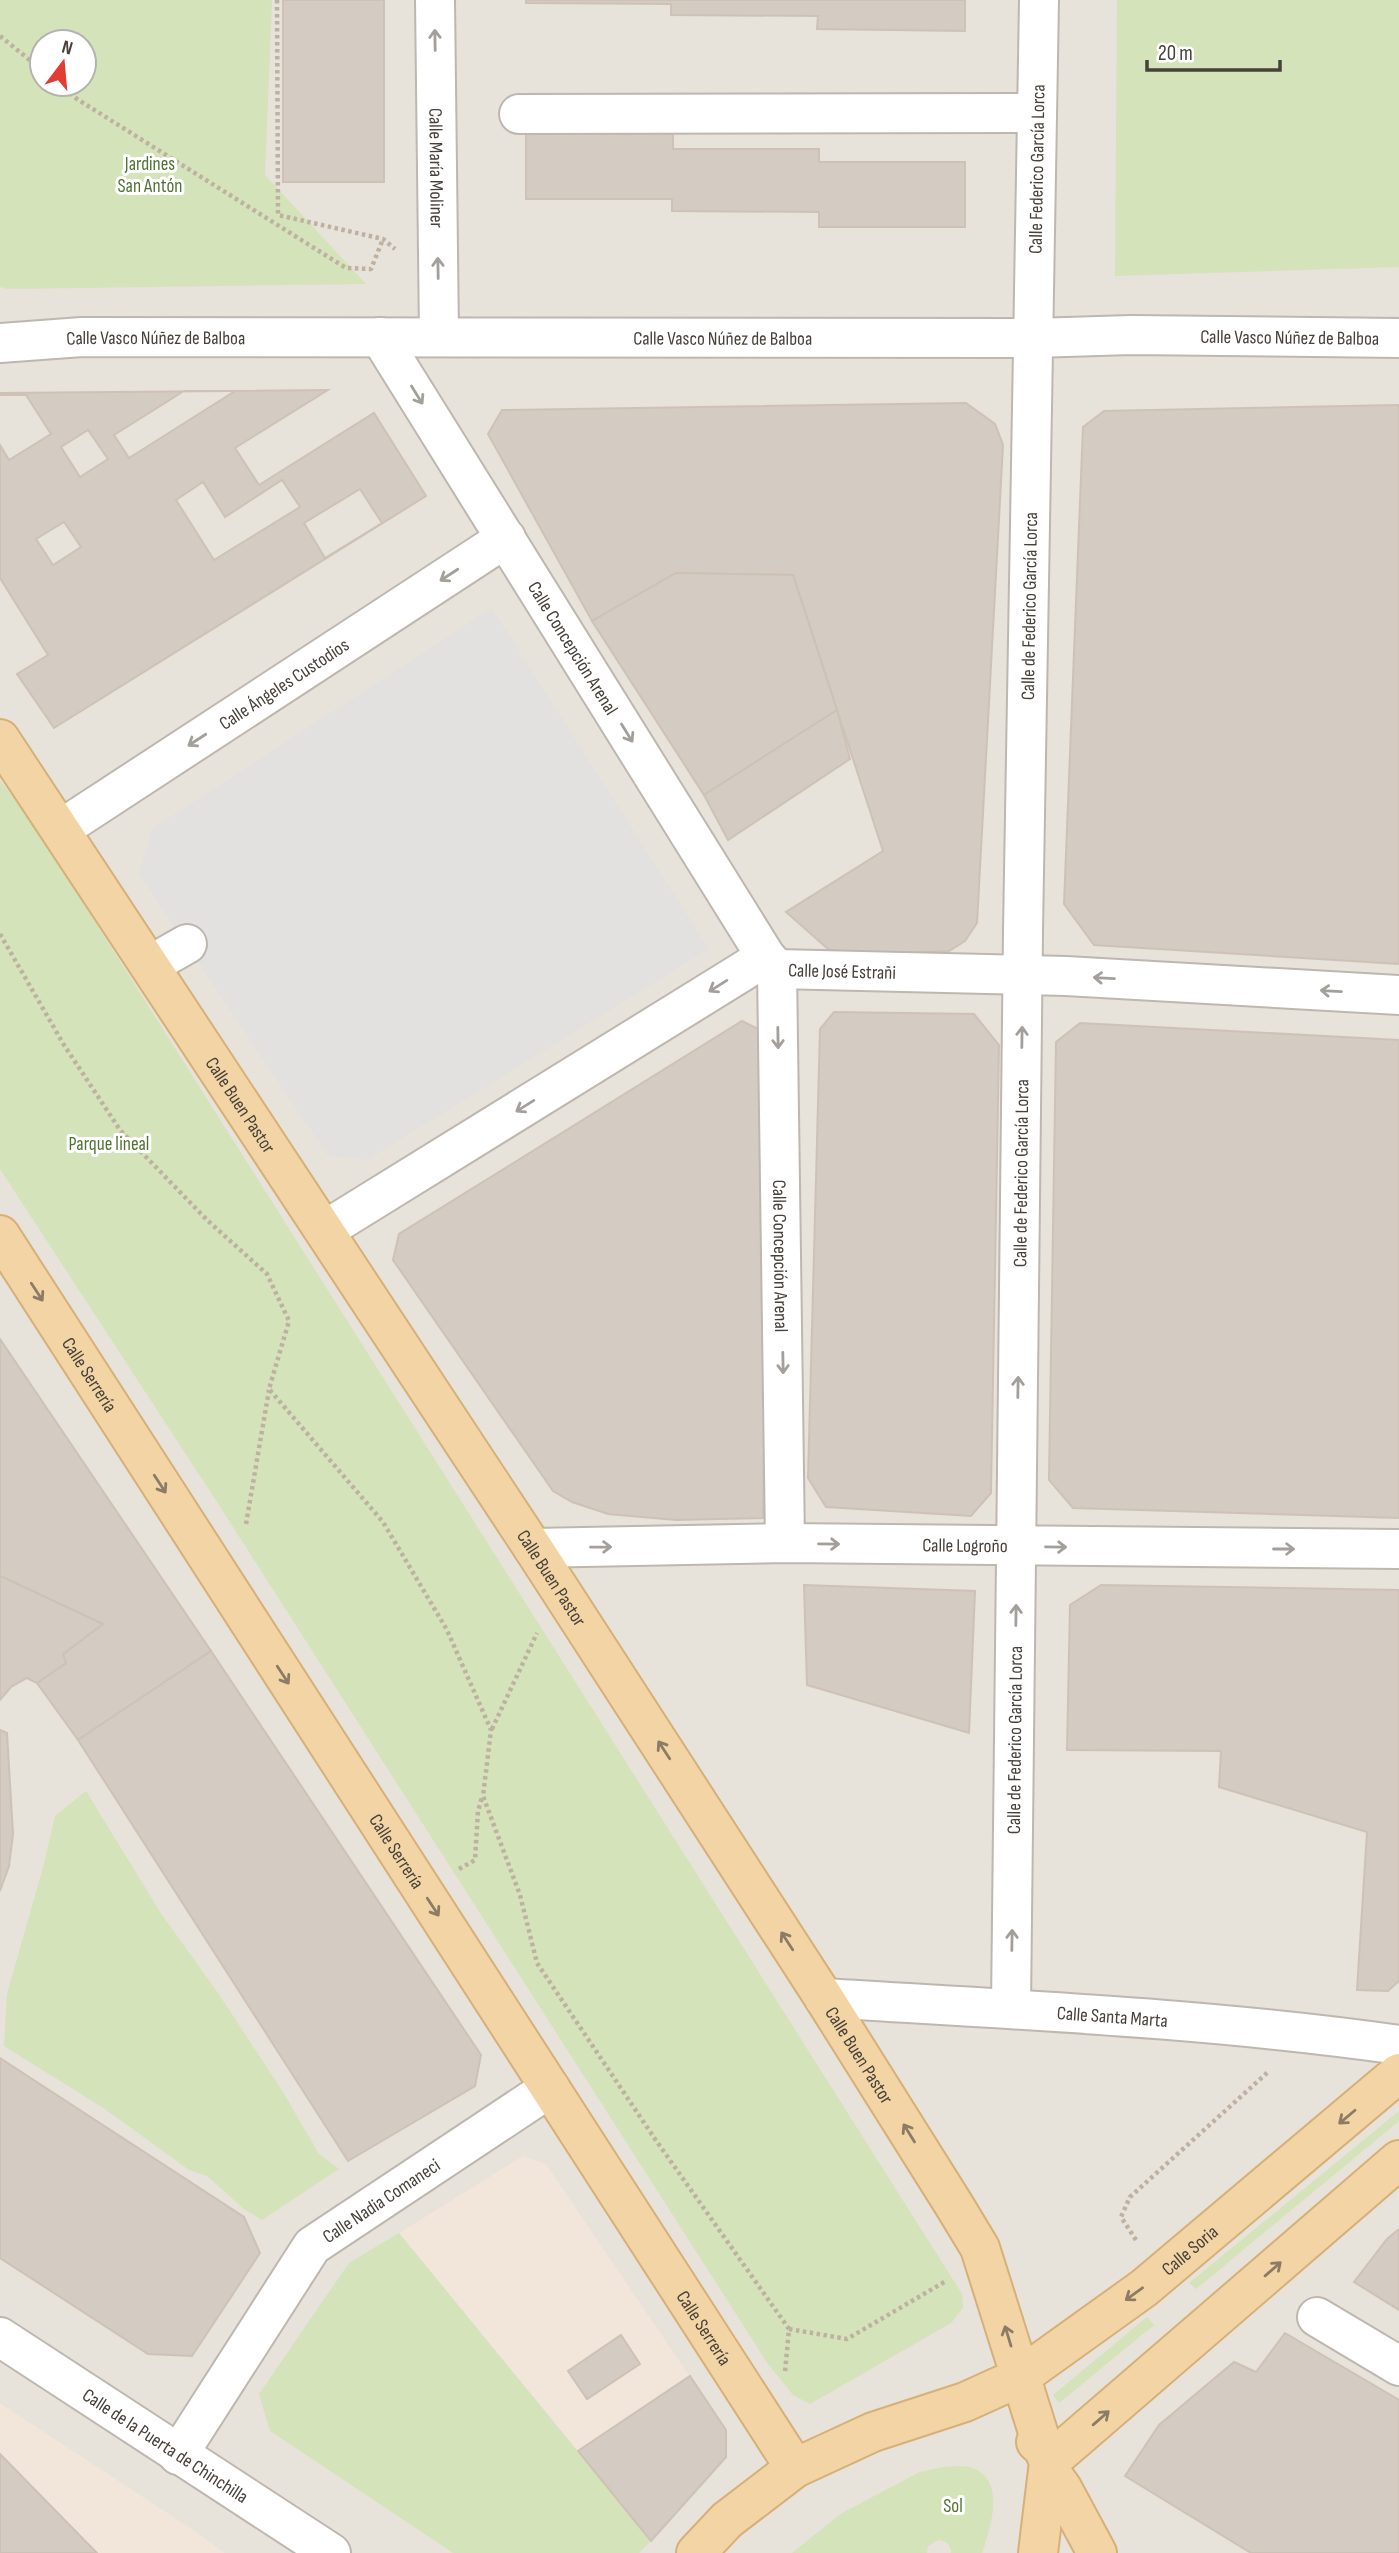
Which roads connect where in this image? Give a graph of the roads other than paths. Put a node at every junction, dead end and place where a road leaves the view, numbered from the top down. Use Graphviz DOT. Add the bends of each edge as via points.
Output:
graph roads {
  1 [pos="435,0"];
  2 [pos="1039,0"];
  3 [pos="1037,113"];
  4 [pos="519,114"];
  5 [pos="0,326"];
  6 [pos="439,336"];
  7 [pos="380,337"];
  8 [pos="1034,338"];
  9 [pos="1399,338"];
  10 [pos="47,340"];
  11 [pos="0,343"];
  12 [pos="0,359"];
  13 [pos="506,538"];
  14 [pos="0,739"];
  15 [pos="61,829"];
  16 [pos="187,944"];
  17 [pos="772,963"];
  18 [pos="150,965"];
  19 [pos="1023,975"];
  20 [pos="1399,995"];
  21 [pos="324,1230"];
  22 [pos="0,1235"];
  23 [pos="786,1543"];
  24 [pos="1017,1547"];
  25 [pos="533,1548"];
  26 [pos="1399,1549"];
  27 [pos="824,1998"];
  28 [pos="1011,2008"];
  29 [pos="1399,2045"];
  30 [pos="1399,2073"];
  31 [pos="550,2088"];
  32 [pos="1399,2160"];
  33 [pos="1317,2317"];
  34 [pos="0,2337"];
  35 [pos="1399,2366"];
  36 [pos="1020,2377"];
  37 [pos="965,2402"];
  38 [pos="178,2455"];
  39 [pos="1047,2460"];
  40 [pos="795,2468"];
  41 [pos="331,2553"];
  42 [pos="696,2553"];
  43 [pos="1038,2553"];
  44 [pos="1097,2553"];
  6 -- 1 [label="street, Calle María Moliner, one-way"];
  2 -- 3 [label="street, Calle Federico García Lorca"];
  3 -- 4 [label="street"];
  3 -- 8 [label="street, Calle Federico García Lorca"];
  5 -- 10 [label="street"];
  6 -- 7 [label="street, Calle Vasco Núñez de Balboa"];
  6 -- 8 [label="street, Calle Vasco Núñez de Balboa"];
  7 -- 10 [label="street, Calle Vasco Núñez de Balboa"];
  7 -- 13 [label="street, Calle Concepción Arenal, one-way"];
  8 -- 9 [label="street, Calle Vasco Núñez de Balboa"];
  8 -- 19 [label="street, Calle de Federico García Lorca"];
  10 -- 11 [label="street, Calle Vasco Núñez de Balboa"];
  10 -- 12 [label="street, Calle Vasco Núñez de Balboa"];
  13 -- 15 [label="street, Calle Ángeles Custodios, one-way"];
  13 -- 17 [label="street, Calle Concepción Arenal, one-way"];
  14 -- 15 [label="main road, Calle Buen Pastor"];
  15 -- 18 [label="main road, Calle Buen Pastor"];
  16 -- 18 [label="street"];
  17 -- 19 [label="street, Calle José Estrañi"];
  17 -- 21 [label="street, Calle José Estrañi, one-way"];
  17 -- 23 [label="street, Calle Concepción Arenal, one-way"];
  18 -- 21 [label="main road, Calle Buen Pastor"];
  20 -- 19 [label="street, Calle José Estrañi, one-way"];
  24 -- 19 [label="street, Calle de Federico García Lorca, one-way"];
  21 -- 25 [label="main road, Calle Buen Pastor"];
  22 -- 31 [label="main road, Calle Serrería, one-way"];
  23 -- 24 [label="street, Calle Logroño, one-way"];
  25 -- 23 [label="street, Calle Logroño, one-way"];
  24 -- 26 [label="street, Calle Logroño, one-way"];
  28 -- 24 [label="street, Calle de Federico García Lorca, one-way"];
  27 -- 25 [label="main road, Calle Buen Pastor, one-way"];
  27 -- 28 [label="street, Calle Santa Marta"];
  36 -- 27 [label="main road, Calle Buen Pastor, one-way" via="980,2248"];
  28 -- 29 [label="street, Calle Santa Marta" via="1305,2032"];
  30 -- 36 [label="main road, Calle Soria, one-way" via="1144,2288"];
  31 -- 38 [label="street, Calle Nadia Comaneci" via="312,2246"];
  31 -- 40 [label="main road, Calle Serrería"];
  39 -- 32 [label="main road, one-way"];
  33 -- 35 [label="street"];
  34 -- 38 [label="street, Calle de la Puerta de Chinchilla"];
  36 -- 37 [label="main road, Calle Soria"];
  36 -- 39 [label="main road, Calle Buen Pastor"];
  37 -- 39 [label="main road" via="1010,2417"];
  37 -- 40 [label="main road, Calle Soria" via="873,2432"];
  38 -- 41 [label="street, Calle de la Puerta de Chinchilla"];
  39 -- 43 [label="main road"];
  39 -- 44 [label="main road"];
  40 -- 42 [label="main road, Calle Soria" via="727,2521"];
}
